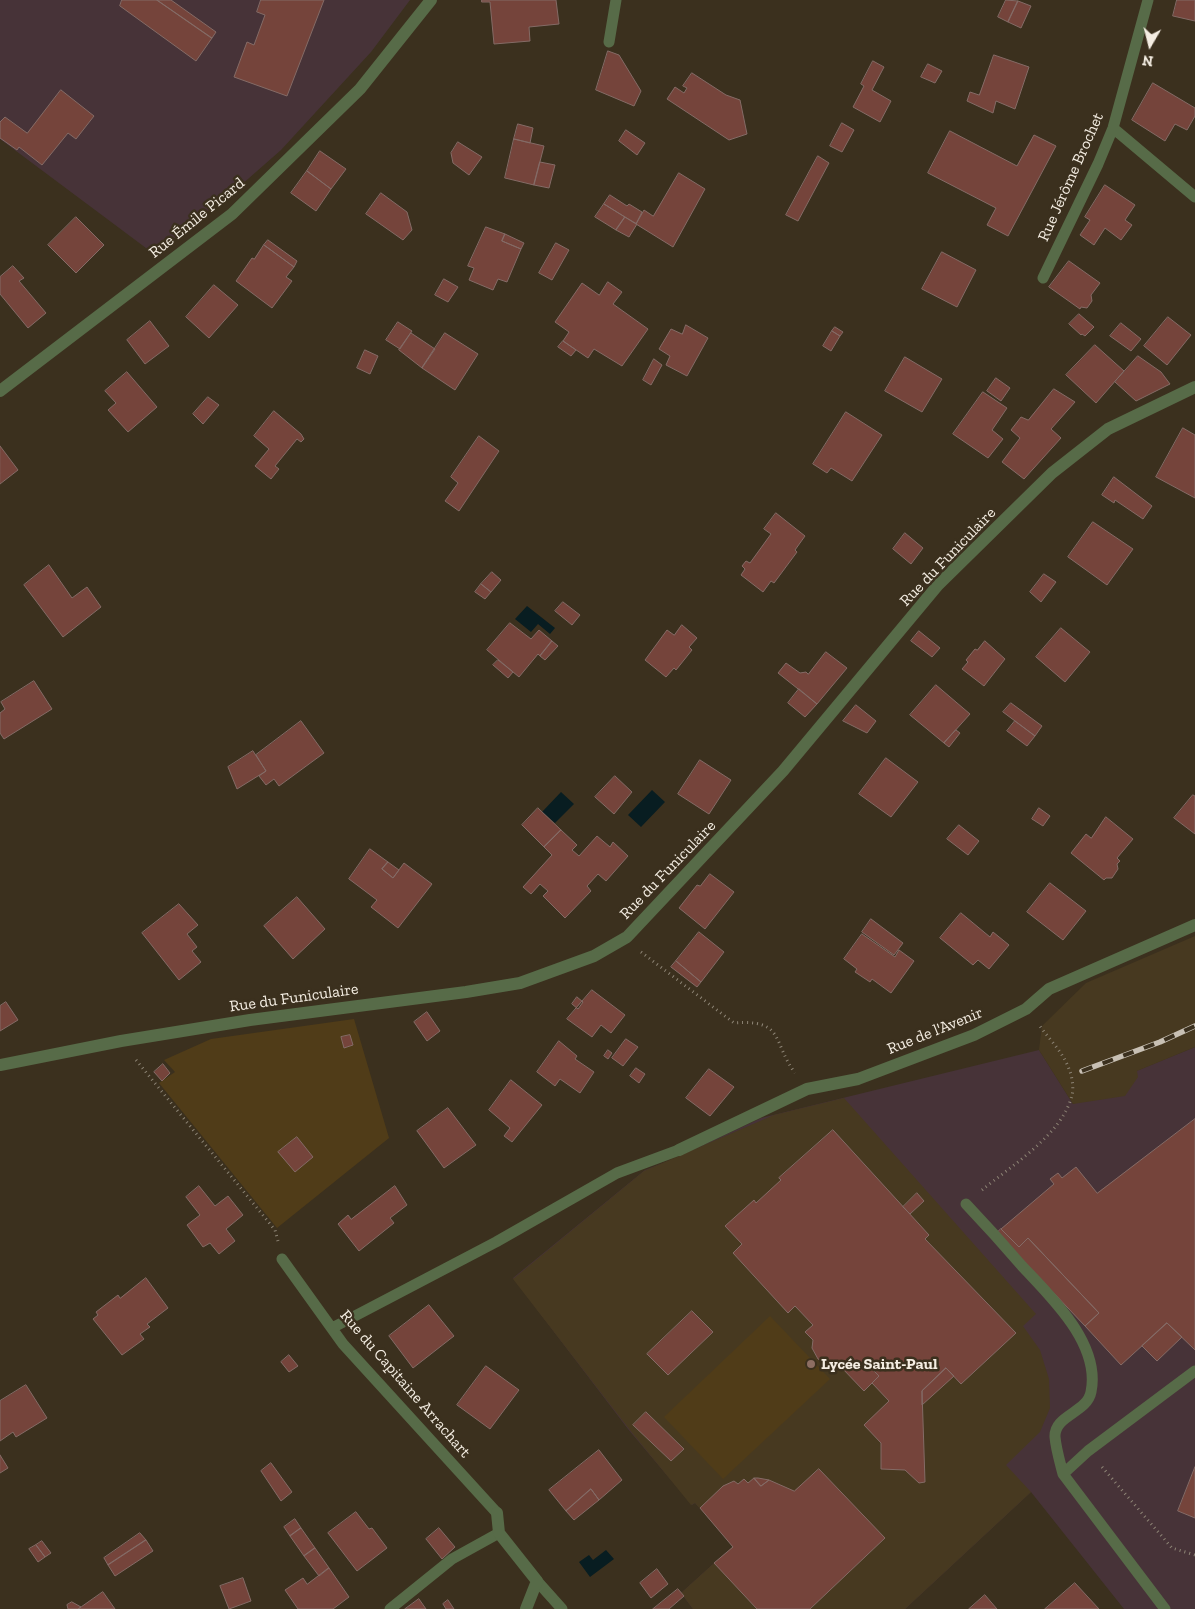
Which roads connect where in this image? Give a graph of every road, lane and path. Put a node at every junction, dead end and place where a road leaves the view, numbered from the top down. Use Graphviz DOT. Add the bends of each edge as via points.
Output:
graph roads {
  1 [pos="431,0"];
  2 [pos="616,0"];
  3 [pos="1148,0"];
  4 [pos="609,42"];
  5 [pos="1113,128"];
  6 [pos="1195,198"];
  7 [pos="1043,278"];
  8 [pos="1195,387"];
  9 [pos="0,391"];
  10 [pos="1195,925"];
  11 [pos="641,952"];
  12 [pos="1042,1030"];
  13 [pos="121,1041"];
  14 [pos="0,1065"];
  15 [pos="807,1089"];
  16 [pos="679,1150"];
  17 [pos="995,1179"];
  18 [pos="966,1204"];
  19 [pos="282,1259"];
  20 [pos="332,1328"];
  21 [pos="1195,1371"];
  22 [pos="1088,1451"];
  23 [pos="1063,1474"];
  24 [pos="497,1513"];
  25 [pos="499,1533"];
  26 [pos="1195,1555"];
  27 [pos="537,1581"];
  28 [pos="390,1609"];
  29 [pos="526,1609"];
  30 [pos="562,1609"];
  31 [pos="1165,1609"];
  1 -- 9 [label="street, Rue Émile Picard" via="360,89 232,214"];
  2 -- 4 [label="lane"];
  3 -- 5 [label="lane, Rue Jérôme Brochet"];
  5 -- 6 [label="lane"];
  5 -- 7 [label="lane, Rue Jérôme Brochet"];
  8 -- 13 [label="street, Rue du Funiculaire" via="1108,429 1052,473 938,585 783,771 626,937 594,956 520,983"];
  10 -- 15 [label="street, Rue de l'Avenir" via="1048,989 1026,1009 974,1035 858,1079"];
  11 -- 15 [label="path" via="734,1023 752,1022 771,1028 790,1066"];
  12 -- 17 [label="path" via="1070,1070 1073,1094 1063,1116 1047,1136"];
  13 -- 14 [label="street, Rue du Funiculaire"];
  13 -- 19 [label="path" via="275,1230"];
  15 -- 16 [label="street, Rue de l'Avenir"];
  16 -- 20 [label="lane" via="617,1173 496,1242"];
  18 -- 23 [label="lane" via="1066,1314 1084,1343 1092,1368 1091,1392 1084,1406 1063,1419 1055,1435"];
  19 -- 20 [label="lane, Rue du Capitaine Arrachart"];
  20 -- 24 [label="lane, Rue du Capitaine Arrachart"];
  21 -- 22 [label="lane"];
  22 -- 23 [label="lane"];
  22 -- 26 [label="path" via="1172,1548"];
  23 -- 31 [label="lane"];
  24 -- 25 [label="street, Rue du Capitaine Arrachart"];
  25 -- 27 [label="street"];
  25 -- 28 [label="lane" via="452,1560"];
  27 -- 29 [label="street"];
  27 -- 30 [label="lane"];
}
